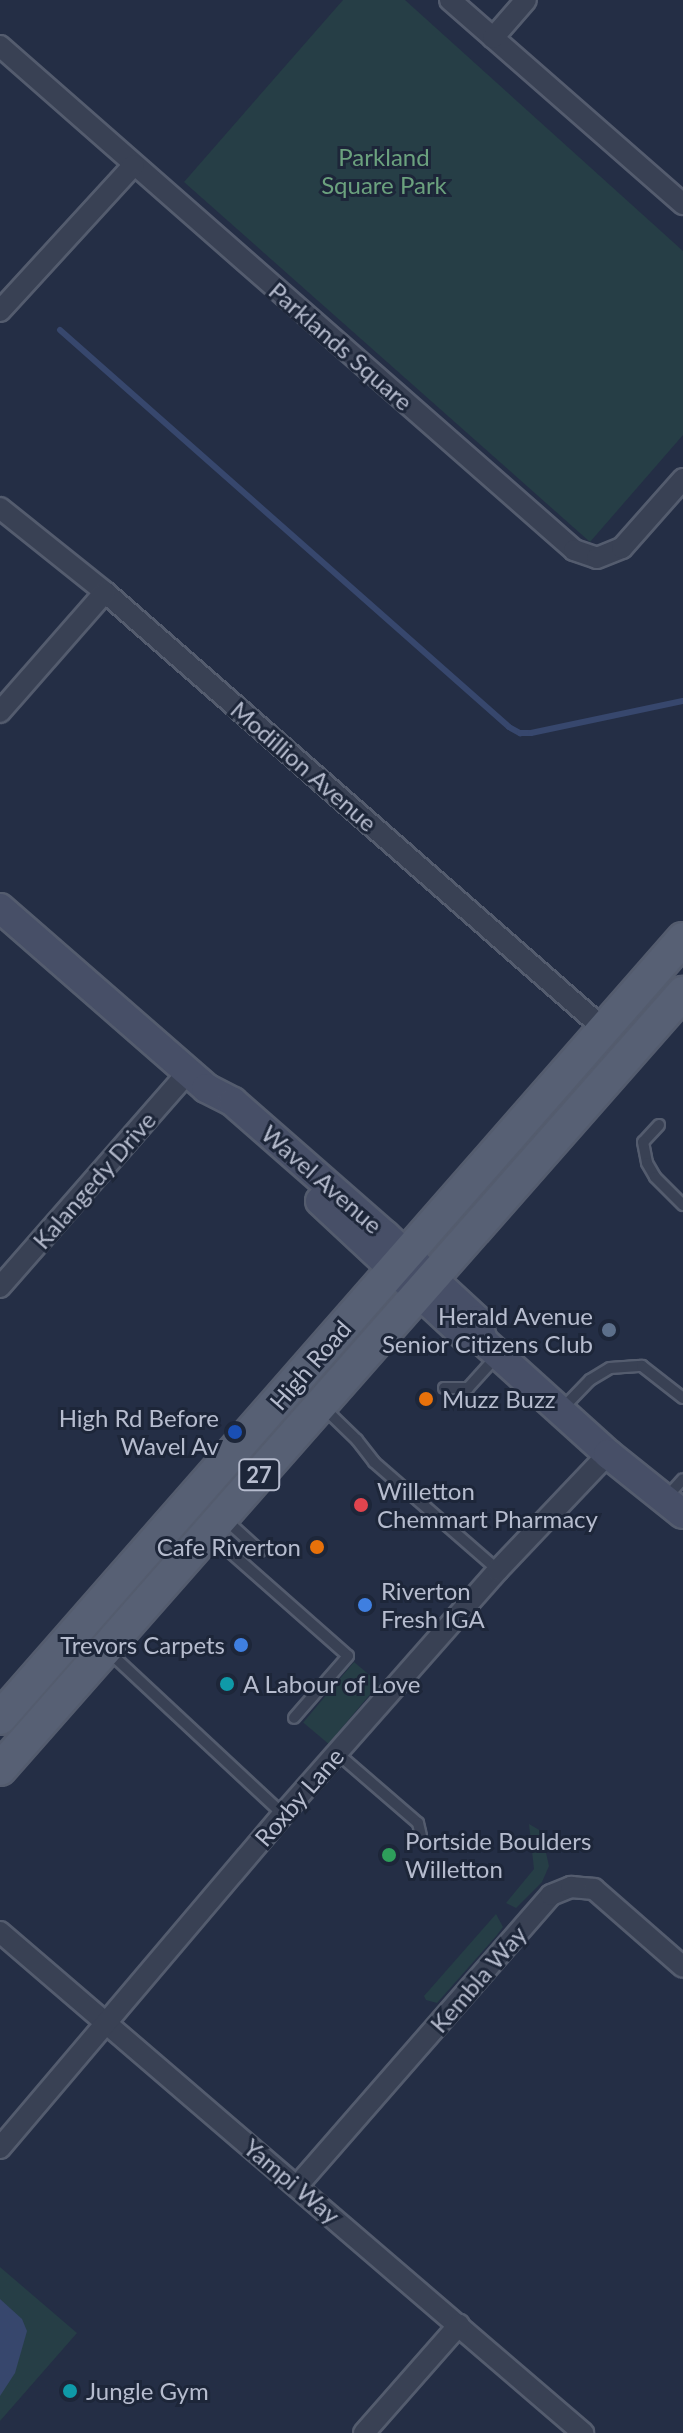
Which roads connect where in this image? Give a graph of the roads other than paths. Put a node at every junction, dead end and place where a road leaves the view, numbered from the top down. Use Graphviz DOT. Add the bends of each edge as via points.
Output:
graph roads {
  1 [pos="450,0"];
  2 [pos="526,0"];
  3 [pos="493,38"];
  4 [pos="0,46"];
  5 [pos="134,165"];
  6 [pos="683,204"];
  7 [pos="0,311"];
  8 [pos="683,479"];
  9 [pos="0,508"];
  10 [pos="105,592"];
  11 [pos="0,712"];
  12 [pos="0,908"];
  13 [pos="683,939"];
  14 [pos="683,993"];
  15 [pos="604,1029"];
  16 [pos="197,1080"];
  17 [pos="659,1125"];
  18 [pos="683,1205"];
  19 [pos="399,1263"];
  20 [pos="425,1286"];
  21 [pos="0,1287"];
  22 [pos="491,1348"];
  23 [pos="444,1388"];
  24 [pos="683,1398"];
  25 [pos="320,1405"];
  26 [pos="560,1411"];
  27 [pos="608,1454"];
  28 [pos="677,1497"];
  29 [pos="215,1524"];
  30 [pos="260,1551"];
  31 [pos="498,1570"];
  32 [pos="105,1650"];
  33 [pos="0,1718"];
  34 [pos="294,1718"];
  35 [pos="337,1753"];
  36 [pos="0,1769"];
  37 [pos="283,1814"];
  38 [pos="421,1836"];
  39 [pos="0,1932"];
  40 [pos="683,1967"];
  41 [pos="107,2026"];
  42 [pos="0,2148"];
  43 [pos="298,2185"];
  44 [pos="459,2325"];
  45 [pos="364,2433"];
  46 [pos="583,2433"];
  1 -- 3 [label="street"];
  2 -- 3 [label="street"];
  3 -- 6 [label="street"];
  4 -- 5 [label="street, Parklands Square"];
  5 -- 7 [label="street"];
  5 -- 8 [label="street, Parklands Square" via="574,550 597,558 622,548"];
  9 -- 10 [label="street, Modillion Avenue"];
  10 -- 11 [label="street"];
  10 -- 15 [label="street, Modillion Avenue"];
  12 -- 16 [label="street, Wavel Avenue"];
  13 -- 15 [label="main road, High Road / 27"];
  14 -- 20 [label="main road, High Road / 27"];
  15 -- 19 [label="main road, High Road / 27"];
  16 -- 19 [label="street, Wavel Avenue" via="221,1112"];
  16 -- 21 [label="street, Kalangedy Drive"];
  17 -- 18 [label="lane" via="643,1142 647,1163"];
  19 -- 20 [label="street, Wavel Avenue"];
  19 -- 33 [label="main road, High Road / 27"];
  20 -- 22 [label="street, Wavel Avenue" via="477,1320"];
  20 -- 25 [label="main road, High Road / 27"];
  22 -- 23 [label="lane" via="468,1388"];
  22 -- 26 [label="street, Wavel Avenue"];
  24 -- 26 [label="lane" via="642,1366 610,1368"];
  25 -- 29 [label="main road, High Road / 27"];
  25 -- 31 [label="lane" via="374,1462"];
  26 -- 27 [label="street, Wavel Avenue"];
  27 -- 28 [label="street, Wavel Avenue"];
  27 -- 31 [label="street, Roxby Lane"];
  29 -- 30 [label="lane"];
  29 -- 32 [label="main road, High Road / 27"];
  29 -- 34 [label="lane" via="348,1656"];
  31 -- 35 [label="street, Roxby Lane"];
  32 -- 36 [label="main road, High Road / 27"];
  32 -- 37 [label="lane"];
  35 -- 37 [label="street, Roxby Lane" via="312,1770"];
  35 -- 38 [label="lane" via="418,1823"];
  37 -- 41 [label="street, Roxby Lane"];
  39 -- 41 [label="street, Yampi Way"];
  40 -- 43 [label="street, Kembla Way" via="594,1889 571,1887 551,1895"];
  41 -- 42 [label="street, Roxby Lane"];
  41 -- 43 [label="street, Yampi Way"];
  43 -- 44 [label="street, Yampi Way"];
  44 -- 45 [label="street"];
  44 -- 46 [label="street, Yampi Way"];
}
